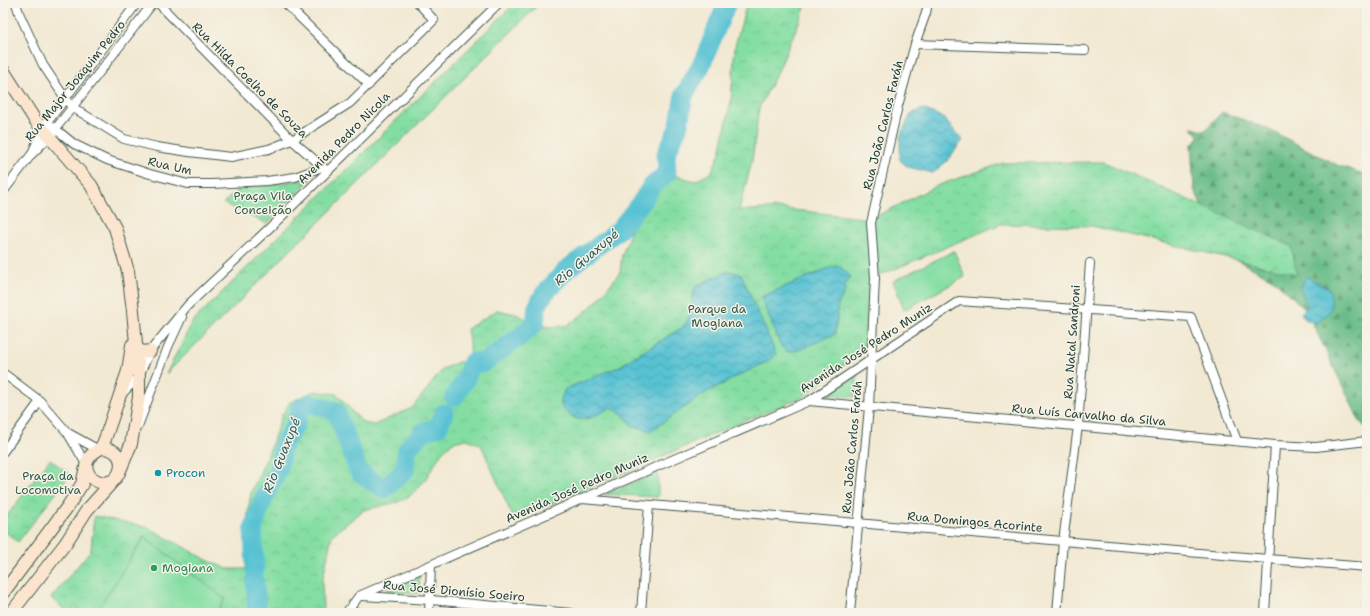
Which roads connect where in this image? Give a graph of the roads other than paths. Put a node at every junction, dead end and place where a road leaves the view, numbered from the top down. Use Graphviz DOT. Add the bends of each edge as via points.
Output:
graph roads {
  1 [pos="16,3"];
  2 [pos="137,3"];
  3 [pos="153,3"];
  4 [pos="158,3"];
  5 [pos="285,3"];
  6 [pos="418,3"];
  7 [pos="499,3"];
  8 [pos="928,3"];
  9 [pos="915,44"];
  10 [pos="1085,50"];
  11 [pos="3,70"];
  12 [pos="369,85"];
  13 [pos="65,98"];
  14 [pos="72,107"];
  15 [pos="49,129"];
  16 [pos="292,140"];
  17 [pos="324,169"];
  18 [pos="3,192"];
  19 [pos="1090,263"];
  20 [pos="188,305"];
  21 [pos="1087,310"];
  22 [pos="134,330"];
  23 [pos="137,350"];
  24 [pos="150,351"];
  25 [pos="871,360"];
  26 [pos="3,373"];
  27 [pos="139,376"];
  28 [pos="119,398"];
  29 [pos="40,401"];
  30 [pos="809,401"];
  31 [pos="868,407"];
  32 [pos="1078,426"];
  33 [pos="67,432"];
  34 [pos="1237,441"];
  35 [pos="1367,441"];
  36 [pos="131,444"];
  37 [pos="1275,445"];
  38 [pos="99,449"];
  39 [pos="3,452"];
  40 [pos="86,466"];
  41 [pos="120,472"];
  42 [pos="582,499"];
  43 [pos="649,505"];
  44 [pos="858,524"];
  45 [pos="1063,542"];
  46 [pos="1268,560"];
  47 [pos="431,565"];
  48 [pos="1367,567"];
  49 [pos="3,593"];
  50 [pos="359,596"];
  51 [pos="431,600"];
  52 [pos="11,613"];
  53 [pos="346,613"];
  54 [pos="429,613"];
  55 [pos="571,613"];
  56 [pos="641,613"];
  57 [pos="850,613"];
  58 [pos="1057,613"];
  59 [pos="1265,613"];
  1 -- 13 [label="street" via="43,65"];
  2 -- 13 [label="street, Rua Major Joaquim Pedro"];
  3 -- 14 [label="street, Rua Major Joaquim Pedro"];
  4 -- 16 [label="street, Rua Hilda Coelho de Souza"];
  5 -- 12 [label="street"];
  6 -- 12 [label="street" via="434,20"];
  7 -- 17 [label="street, Avenida Pedro Nicola"];
  8 -- 9 [label="street, Rua João Carlos Faráh"];
  9 -- 10 [label="street"];
  9 -- 25 [label="street, Rua João Carlos Faráh" via="871,223 875,278"];
  11 -- 15 [label="main road" via="36,120"];
  12 -- 16 [label="street" via="350,103"];
  13 -- 14 [label="street"];
  13 -- 15 [label="street, Rua Major Joaquim Pedro"];
  14 -- 15 [label="street, Rua Major Joaquim Pedro"];
  14 -- 16 [label="street" via="124,139 189,152 231,157"];
  15 -- 17 [label="street, Rua Um" via="107,160 188,184 295,177"];
  15 -- 18 [label="street, Rua Major Joaquim Pedro"];
  15 -- 22 [label="main road" via="91,185 115,228 128,271"];
  16 -- 17 [label="street, Rua Hilda Coelho de Souza"];
  17 -- 20 [label="street, Avenida Pedro Nicola" via="282,216"];
  19 -- 21 [label="street, Rua Natal Sandroni"];
  20 -- 24 [label="street, Avenida Pedro Nicola"];
  20 -- 36 [label="street, Avenida Pedro Nicola" via="168,347"];
  21 -- 25 [label="street, Avenida José Pedro Muniz" via="959,301"];
  21 -- 32 [label="street, Rua Natal Sandroni"];
  21 -- 34 [label="street, Avenida José Pedro Muniz" via="1191,317"];
  22 -- 23 [label="main road"];
  22 -- 28 [label="main road" via="128,371"];
  23 -- 24 [label="main road"];
  23 -- 27 [label="main road"];
  24 -- 27 [label="street, Avenida Pedro Nicola"];
  25 -- 30 [label="street, Avenida José Pedro Muniz"];
  25 -- 31 [label="street, Rua João Carlos Faráh"];
  26 -- 29 [label="street"];
  27 -- 28 [label="street, Avenida Pedro Nicola"];
  27 -- 36 [label="main road" via="139,397"];
  28 -- 38 [label="main road" via="106,439"];
  29 -- 33 [label="street"];
  29 -- 39 [label="street"];
  30 -- 31 [label="street, Rua Luís Carvalho da Silva"];
  30 -- 42 [label="street, Avenida José Pedro Muniz"];
  31 -- 32 [label="street, Rua Luís Carvalho da Silva"];
  31 -- 44 [label="street, Rua João Carlos Faráh"];
  32 -- 34 [label="street, Rua Luís Carvalho da Silva"];
  32 -- 45 [label="street, Rua Natal Sandroni"];
  33 -- 38 [label="street"];
  33 -- 40 [label="street"];
  34 -- 37 [label="street, Rua Luís Carvalho da Silva"];
  35 -- 37 [label="street, Rua Luís Carvalho da Silva" via="1316,447"];
  36 -- 41 [label="main road"];
  37 -- 46 [label="street"];
  38 -- 40 [label="main road" via="90,455"];
  38 -- 41 [label="main road" via="107,448 118,455 121,461"];
  40 -- 41 [label="main road" via="90,477 99,483 109,483"];
  40 -- 49 [label="main road" via="82,484 68,506"];
  41 -- 52 [label="main road" via="87,510 65,544"];
  42 -- 43 [label="street, Rua Domingos Acorinte"];
  42 -- 47 [label="street, Avenida José Pedro Muniz"];
  43 -- 44 [label="street, Rua Domingos Acorinte"];
  43 -- 56 [label="street"];
  44 -- 45 [label="street, Rua Domingos Acorinte"];
  44 -- 57 [label="street, Rua João Carlos Faráh"];
  45 -- 46 [label="street, Rua Domingos Acorinte"];
  45 -- 58 [label="street, Rua Natal Sandroni"];
  46 -- 48 [label="street, Rua Domingos Acorinte"];
  46 -- 59 [label="street"];
  47 -- 50 [label="street, Avenida José Pedro Muniz"];
  47 -- 51 [label="street"];
  50 -- 51 [label="street, Rua José Dionísio Soeiro"];
  50 -- 53 [label="street, Avenida José Pedro Muniz"];
  51 -- 54 [label="street"];
  51 -- 55 [label="street, Rua José Dionísio Soeiro"];
}
